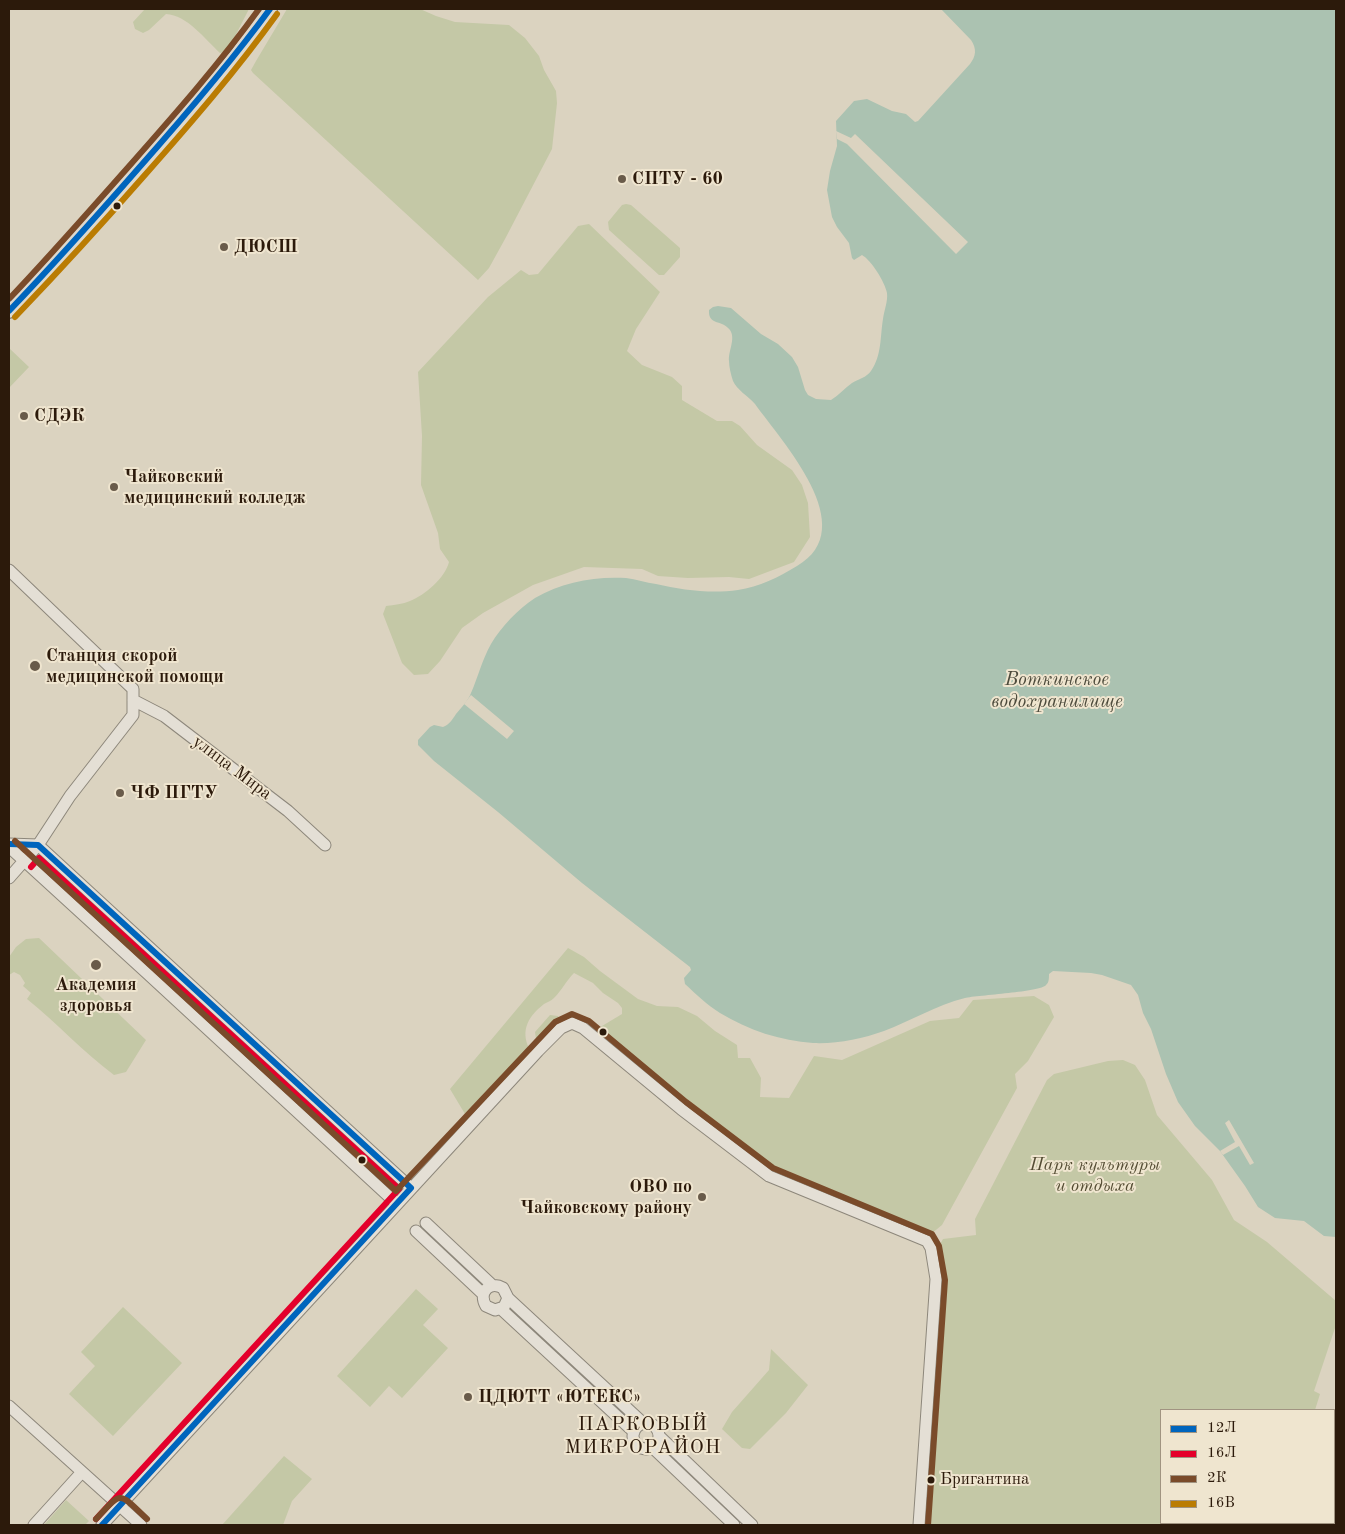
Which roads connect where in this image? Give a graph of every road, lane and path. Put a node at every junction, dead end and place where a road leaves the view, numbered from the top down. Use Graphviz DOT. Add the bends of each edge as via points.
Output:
graph roads {
  1 [pos="270,9"];
  2 [pos="9,311"];
  3 [pos="9,570"];
  4 [pos="133,700"];
  5 [pos="38,845"];
  6 [pos="325,845"];
  7 [pos="9,846"];
  8 [pos="24,861"];
  9 [pos="9,878"];
  10 [pos="411,1188"];
  11 [pos="396,1203"];
  12 [pos="426,1223"];
  13 [pos="416,1231"];
  14 [pos="492,1286"];
  15 [pos="483,1294"];
  16 [pos="508,1298"];
  17 [pos="501,1309"];
  18 [pos="9,1406"];
  19 [pos="643,1423"];
  20 [pos="634,1432"];
  21 [pos="659,1436"];
  22 [pos="652,1447"];
  23 [pos="82,1472"];
  24 [pos="120,1506"];
  25 [pos="34,1525"];
  26 [pos="102,1525"];
  27 [pos="141,1525"];
  28 [pos="734,1525"];
  29 [pos="752,1525"];
  30 [pos="919,1525"];
  1 -- 2 [label="main road" via="192,108"];
  3 -- 4 [label="street" via="133,689"];
  4 -- 5 [label="street" via="132,715 70,796"];
  4 -- 6 [label="street, улица Мира" via="164,716 288,812"];
  5 -- 7 [label="street"];
  5 -- 8 [label="street"];
  5 -- 10 [label="street"];
  7 -- 8 [label="street"];
  8 -- 9 [label="street"];
  8 -- 11 [label="street"];
  10 -- 11 [label="street"];
  10 -- 30 [label="street" via="538,1051 561,1028 572,1023 583,1028 769,1176 926,1241 931,1248 936,1279"];
  11 -- 24 [label="street"];
  12 -- 14 [label="street"];
  13 -- 15 [label="street"];
  14 -- 15 [label="street"];
  14 -- 16 [label="street" via="503,1288"];
  15 -- 17 [label="street" via="486,1306 491,1310"];
  16 -- 17 [label="street"];
  16 -- 19 [label="street"];
  17 -- 20 [label="street"];
  18 -- 23 [label="street"];
  19 -- 20 [label="street"];
  19 -- 21 [label="street" via="653,1425"];
  20 -- 22 [label="street" via="637,1444"];
  21 -- 22 [label="street"];
  21 -- 29 [label="street"];
  22 -- 28 [label="street"];
  23 -- 24 [label="street"];
  23 -- 25 [label="street"];
  24 -- 26 [label="street"];
  24 -- 27 [label="street"];
}
